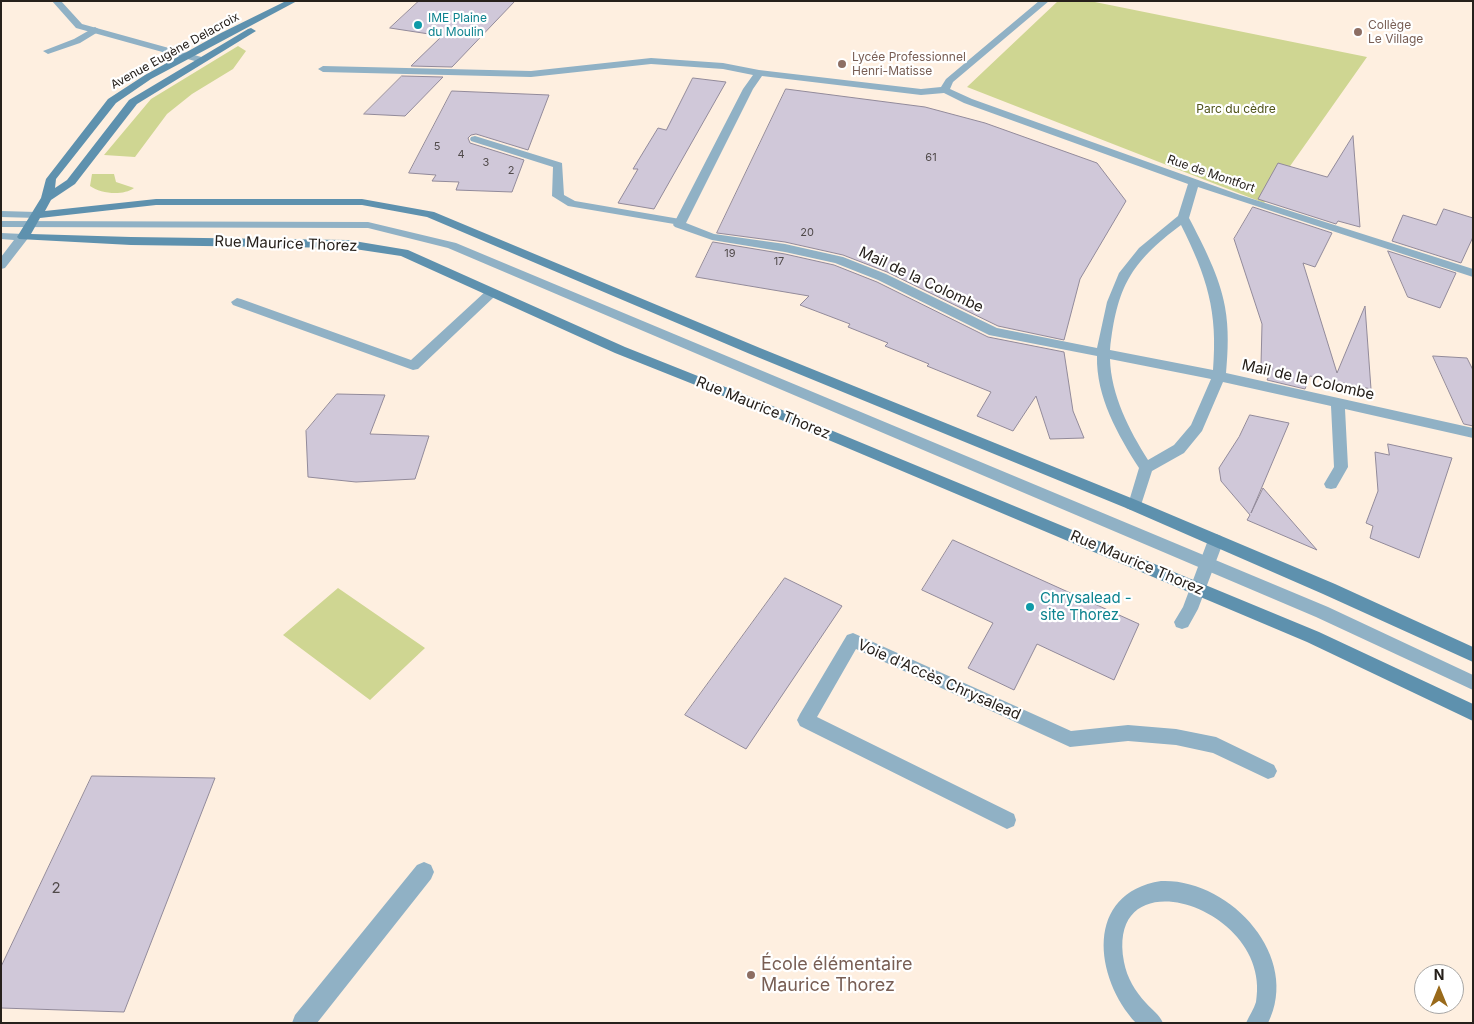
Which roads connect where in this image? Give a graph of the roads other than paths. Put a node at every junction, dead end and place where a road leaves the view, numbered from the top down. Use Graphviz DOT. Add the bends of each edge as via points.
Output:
graph roads {
  1 [pos="56,1"];
  2 [pos="1045,1"];
  3 [pos="290,3"];
  4 [pos="95,30"];
  5 [pos="48,51"];
  6 [pos="186,56"];
  7 [pos="202,60"];
  8 [pos="323,68"];
  9 [pos="759,73"];
  10 [pos="945,90"];
  11 [pos="475,139"];
  12 [pos="1194,183"];
  13 [pos="46,198"];
  14 [pos="1,214"];
  15 [pos="1183,218"];
  16 [pos="35,219"];
  17 [pos="680,222"];
  18 [pos="1,224"];
  19 [pos="1,236"];
  20 [pos="23,237"];
  21 [pos="1,265"];
  22 [pos="1473,272"];
  23 [pos="490,294"];
  24 [pos="237,302"];
  25 [pos="1104,354"];
  26 [pos="1219,376"];
  27 [pos="1338,403"];
  28 [pos="1473,433"];
  29 [pos="1146,468"];
  30 [pos="1331,484"];
  31 [pos="1131,504"];
  32 [pos="1216,540"];
  33 [pos="1207,564"];
  34 [pos="1198,589"];
  35 [pos="1182,622"];
  36 [pos="1473,655"];
  37 [pos="1473,683"];
  38 [pos="1473,713"];
  39 [pos="1268,771"];
  40 [pos="1007,820"];
  41 [pos="424,872"];
  42 [pos="303,1023"];
  43 [pos="1152,1023"];
  44 [pos="1257,1023"];
  1 -- 4 [label="street" via="78,26"];
  2 -- 10 [label="street" via="949,81"];
  3 -- 6 [label="main road, Avenue Eugène Delacroix"];
  3 -- 7 [label="main road, Avenue Eugène Delacroix"];
  4 -- 5 [label="street" via="77,41"];
  4 -- 6 [label="street"];
  6 -- 7 [label="street"];
  6 -- 13 [label="main road, Avenue Eugène Delacroix" via="112,101 51,179"];
  7 -- 13 [label="main road, Avenue Eugène Delacroix" via="133,102 71,182"];
  8 -- 9 [label="street" via="531,74 651,61 724,66"];
  9 -- 10 [label="street" via="921,92"];
  9 -- 17 [label="street"];
  10 -- 12 [label="street, Rue de Montfort"];
  11 -- 17 [label="street" via="558,165 558,196 572,204"];
  12 -- 15 [label="street"];
  12 -- 22 [label="street, Rue de Montfort"];
  13 -- 16 [label="main road"];
  14 -- 16 [label="street"];
  15 -- 25 [label="street" via="1153,241 1125,272 1112,307"];
  15 -- 26 [label="street" via="1202,255 1219,306 1222,341"];
  16 -- 18 [label="street"];
  16 -- 20 [label="main road"];
  16 -- 31 [label="main road" via="156,202 362,202 430,214"];
  16 -- 33 [label="street" via="368,225 452,245"];
  17 -- 25 [label="street, Mail de la Colombe" via="678,226 703,234 839,260 994,332"];
  19 -- 20 [label="street"];
  20 -- 21 [label="street"];
  20 -- 23 [label="main road, Rue Maurice Thorez" via="348,244 404,254"];
  23 -- 24 [label="street" via="413,366"];
  23 -- 34 [label="main road, Rue Maurice Thorez"];
  25 -- 26 [label="street, Mail de la Colombe"];
  25 -- 29 [label="street" via="1103,368 1109,395 1126,435"];
  26 -- 27 [label="street, Mail de la Colombe"];
  26 -- 29 [label="street" via="1197,427 1179,449"];
  27 -- 28 [label="street, Mail de la Colombe"];
  27 -- 30 [label="street" via="1341,467"];
  29 -- 31 [label="street" via="1136,501"];
  31 -- 32 [label="main road"];
  32 -- 33 [label="street"];
  32 -- 36 [label="main road"];
  33 -- 34 [label="street"];
  33 -- 37 [label="street" via="1322,612"];
  34 -- 35 [label="street"];
  34 -- 38 [label="main road, Rue Maurice Thorez" via="1313,637"];
  39 -- 40 [label="street, Voie d'Accès Chrysalead" via="1216,745 1176,737 1128,733 1070,739 853,640 806,720"];
  41 -- 42 [label="street"];
  43 -- 44 [label="street" via="1124,991 1114,965 1112,939 1120,916 1135,900 1156,892 1181,892 1206,900 1228,913 1246,932 1259,955 1266,978 1266,1002"];
}
